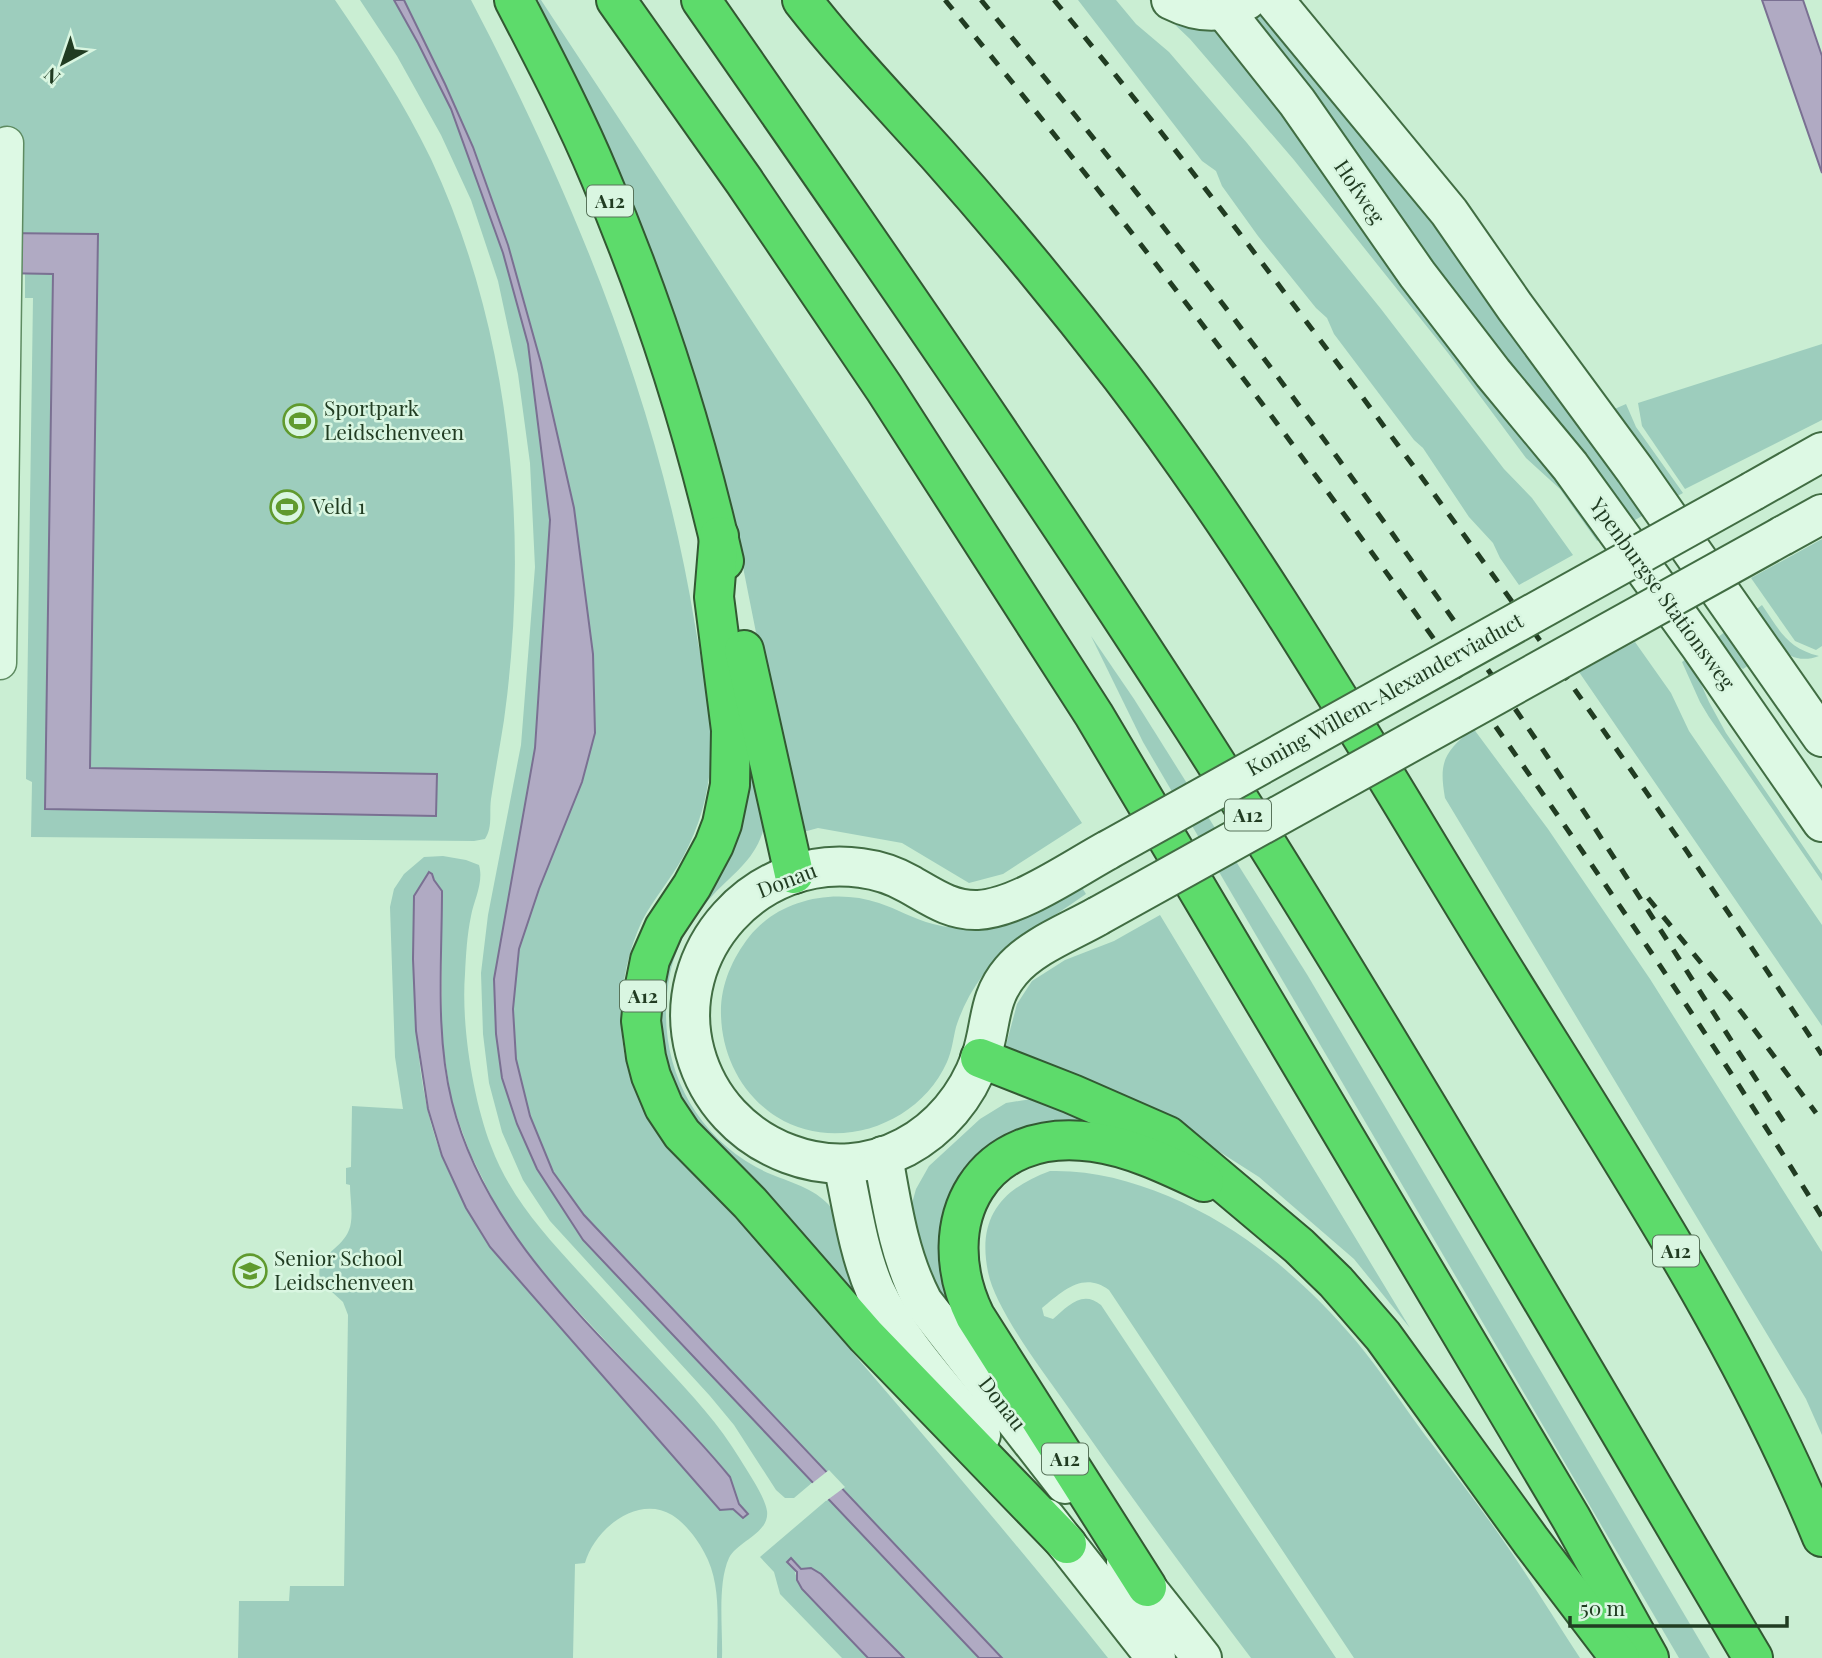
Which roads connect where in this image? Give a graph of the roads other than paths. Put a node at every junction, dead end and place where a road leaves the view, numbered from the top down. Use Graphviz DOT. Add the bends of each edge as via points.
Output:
graph roads {
  1 [pos="514,0"];
  2 [pos="616,0"];
  3 [pos="701,0"];
  4 [pos="802,0"];
  5 [pos="1171,0"];
  6 [pos="1274,0"];
  7 [pos="1236,5"];
  8 [pos="7,143"];
  9 [pos="1493,373"];
  10 [pos="1822,452"];
  11 [pos="1822,514"];
  12 [pos="719,536"];
  13 [pos="0,663"];
  14 [pos="1348,715"];
  15 [pos="1822,737"];
  16 [pos="1376,761"];
  17 [pos="1822,822"];
  18 [pos="794,874"];
  19 [pos="941,902"];
  20 [pos="980,1058"];
  21 [pos="883,1156"];
  22 [pos="843,1164"];
  23 [pos="1299,1246"];
  24 [pos="1822,1537"];
  25 [pos="1067,1544"];
  26 [pos="1147,1587"];
  27 [pos="1156,1658"];
  28 [pos="1202,1658"];
  29 [pos="1620,1658"];
  30 [pos="1649,1658"];
  31 [pos="1753,1658"];
  1 -- 12 [label="highway, A12" via="591,155 643,286 692,434"];
  2 -- 30 [label="highway" via="884,388 1094,715 1564,1506"];
  3 -- 31 [label="highway, A12" via="946,352 1201,739 1419,1092"];
  4 -- 14 [label="highway" via="989,214 1143,406 1244,551"];
  5 -- 7 [label="main road" via="1206,12"];
  6 -- 15 [label="main road" via="1439,199"];
  7 -- 9 [label="main road, Hofweg" via="1398,249"];
  8 -- 13 [label="street"];
  9 -- 17 [label="main road, Ypenburgse Stationsweg" via="1570,466"];
  10 -- 14 [label="main road, Koning Willem-Alexanderviaduct, bridge"];
  11 -- 16 [label="main road, bridge"];
  12 -- 18 [label="highway, A12"];
  12 -- 25 [label="highway, A12" via="714,597 731,730 730,785 714,845 663,928 650,960 641,1021 651,1076 682,1134 750,1202 866,1336"];
  14 -- 16 [label="highway"];
  14 -- 19 [label="main road, Koning Willem-Alexanderviaduct, bridge" via="1004,905 964,909"];
  16 -- 20 [label="main road, Donau, bridge" via="1021,960 1003,981 991,1008"];
  16 -- 24 [label="highway, A12" via="1697,1285 1763,1405"];
  18 -- 19 [label="main road, Donau" via="831,866 872,870"];
  18 -- 22 [label="main road, Donau" via="750,895 709,941 692,985 692,1040 717,1100 750,1134 797,1157"];
  20 -- 21 [label="main road, Donau" via="966,1091 941,1122 917,1142"];
  20 -- 23 [label="highway, A12" via="1168,1136"];
  21 -- 22 [label="main road, Donau"];
  21 -- 26 [label="main road, Donau" via="900,1246 923,1301"];
  22 -- 25 [label="main road, Donau" via="866,1264 883,1305"];
  23 -- 26 [label="highway, A12" via="1248,1207 1202,1181 1095,1142 1052,1141 1023,1149 991,1169 970,1198 961,1221 957,1255 970,1305"];
  23 -- 29 [label="highway, A12" via="1344,1290 1390,1346"];
  25 -- 27 [label="main road, Donau"];
  26 -- 28 [label="main road, Donau"];
}
